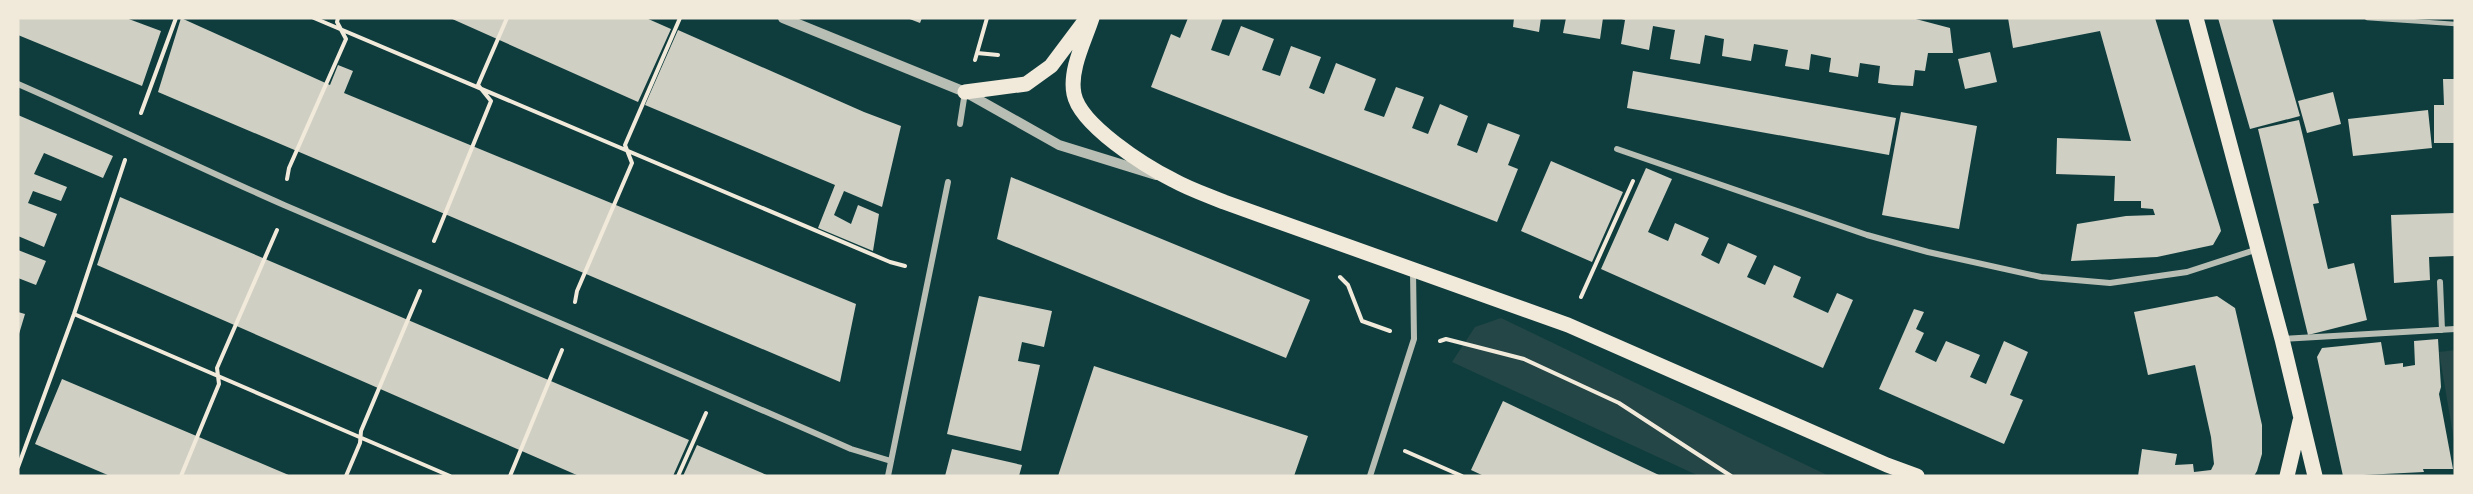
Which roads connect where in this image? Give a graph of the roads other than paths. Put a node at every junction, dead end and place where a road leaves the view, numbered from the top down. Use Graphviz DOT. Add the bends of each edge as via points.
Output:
graph roads {
  1 [pos="783,18"];
  2 [pos="1087,18"];
  3 [pos="1092,18"];
  4 [pos="2196,18"];
  5 [pos="2367,18"];
  6 [pos="2455,24"];
  7 [pos="18,84"];
  8 [pos="965,92"];
  9 [pos="960,124"];
  10 [pos="1617,149"];
  11 [pos="1173,181"];
  12 [pos="948,182"];
  13 [pos="2258,249"];
  14 [pos="1413,268"];
  15 [pos="2440,282"];
  16 [pos="2455,329"];
  17 [pos="2442,330"];
  18 [pos="2282,339"];
  19 [pos="2301,416"];
  20 [pos="891,461"];
  21 [pos="888,476"];
  22 [pos="1370,476"];
  23 [pos="1917,476"];
  24 [pos="2287,476"];
  25 [pos="2315,476"];
  1 -- 8 [label="street"];
  2 -- 8 [label="main road" via="1051,66 1026,84"];
  3 -- 11 [label="main road" via="1073,77 1080,107 1113,142"];
  4 -- 13 [label="main road"];
  5 -- 6 [label="lane"];
  7 -- 20 [label="street" via="282,204 851,449"];
  8 -- 9 [label="street"];
  8 -- 11 [label="street" via="1059,145"];
  10 -- 13 [label="street" via="1867,235 2041,276 2110,283 2187,272"];
  11 -- 14 [label="main road"];
  12 -- 20 [label="street"];
  13 -- 18 [label="main road"];
  14 -- 22 [label="street" via="1414,339"];
  14 -- 23 [label="main road" via="1568,325"];
  15 -- 17 [label="street"];
  16 -- 17 [label="street"];
  17 -- 18 [label="street"];
  18 -- 19 [label="main road"];
  19 -- 24 [label="main road"];
  19 -- 25 [label="main road"];
  20 -- 21 [label="street"];
}
